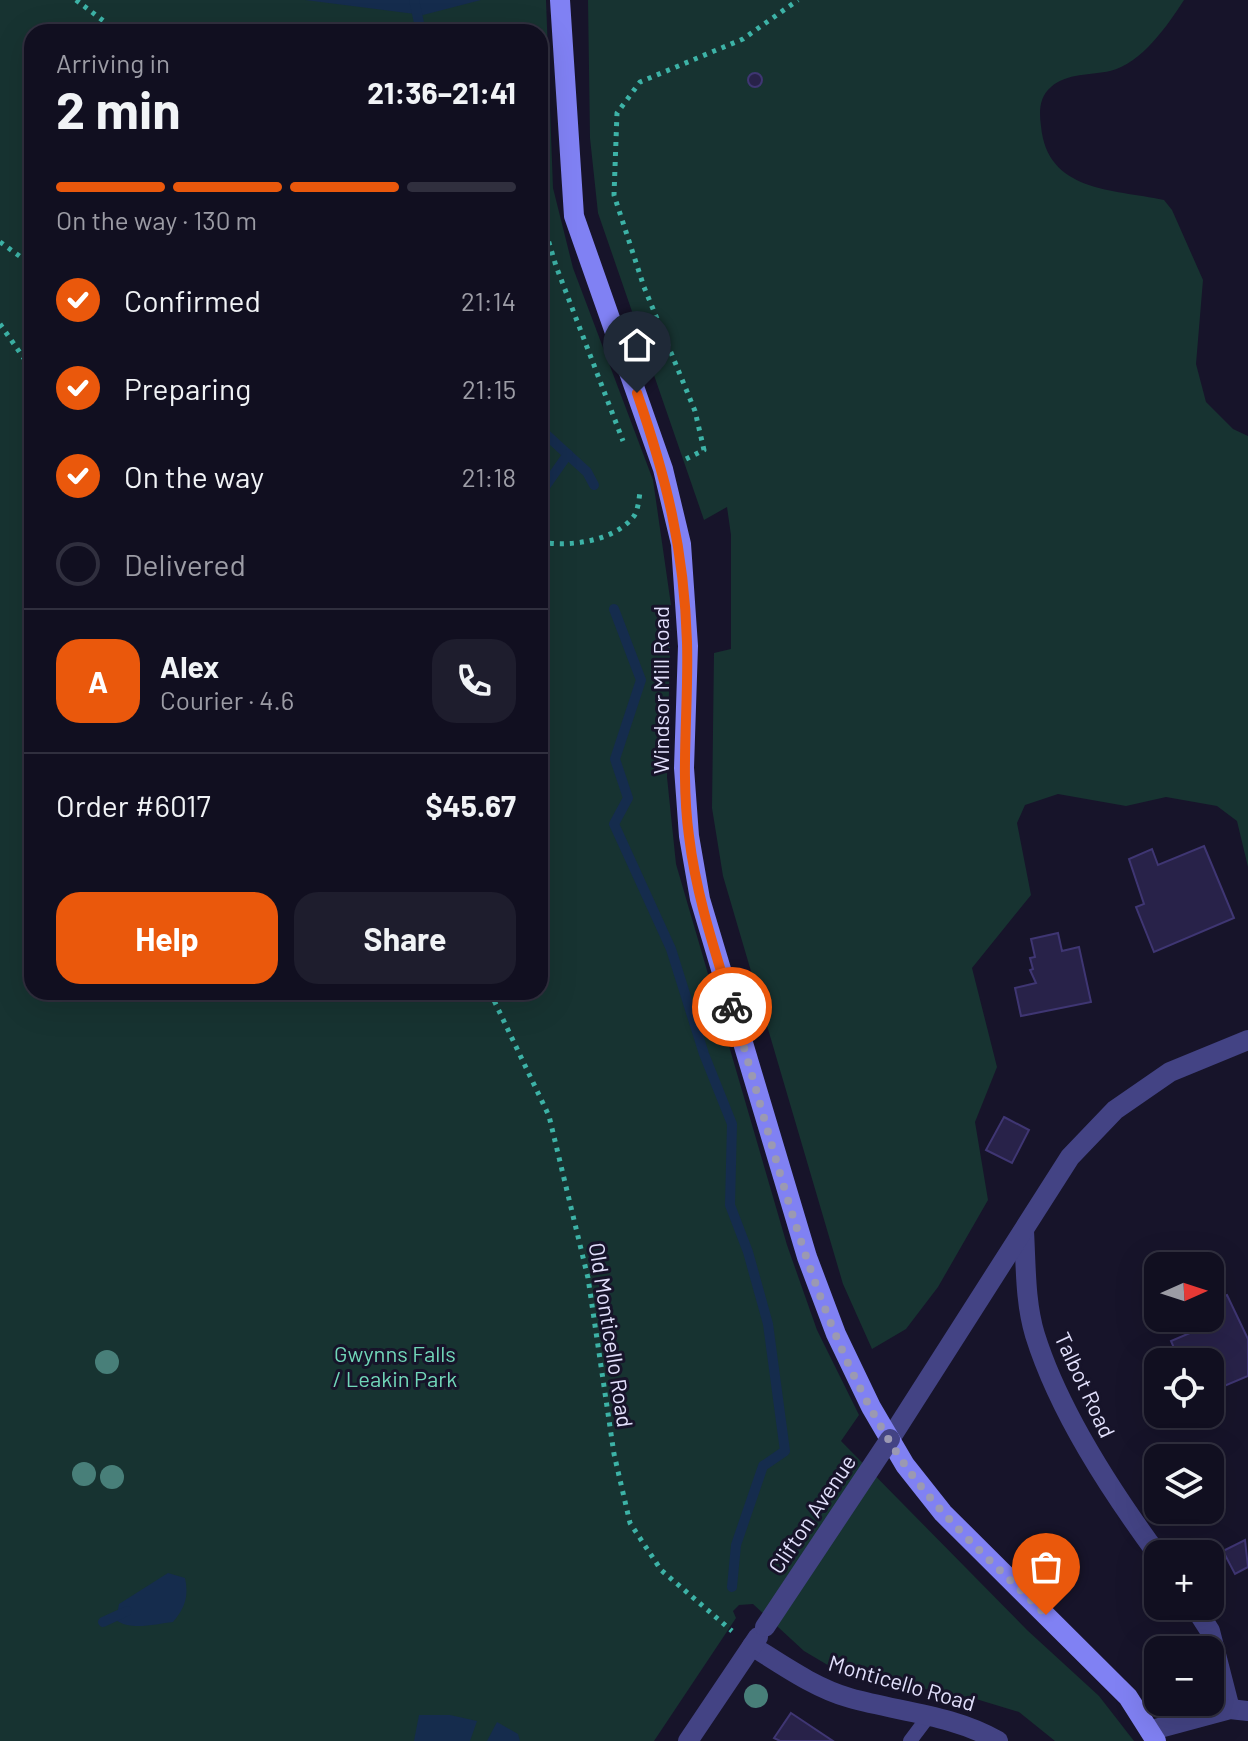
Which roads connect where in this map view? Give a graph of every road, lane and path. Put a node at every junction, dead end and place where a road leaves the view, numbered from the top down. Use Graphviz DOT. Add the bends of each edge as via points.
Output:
graph roads {
  1 [pos="76,0"];
  2 [pos="560,0"];
  3 [pos="798,0"];
  4 [pos="108,24"];
  5 [pos="548,240"];
  6 [pos="0,242"];
  7 [pos="24,259"];
  8 [pos="0,324"];
  9 [pos="24,358"];
  10 [pos="625,448"];
  11 [pos="663,469"];
  12 [pos="548,543"];
  13 [pos="494,1000"];
  14 [pos="1248,1040"];
  15 [pos="1024,1231"];
  16 [pos="1148,1540"];
  17 [pos="1202,1620"];
  18 [pos="752,1646"];
  19 [pos="1239,1710"];
  20 [pos="928,1717"];
  21 [pos="1154,1735"];
  22 [pos="688,1741"];
  23 [pos="910,1741"];
  24 [pos="998,1741"];
  1 -- 4 [label="path"];
  2 -- 11 [label="main road, Windsor Mill Road" via="574,216"];
  3 -- 11 [label="path" via="743,39 640,82 617,113 614,195 644,287 695,411 704,450"];
  5 -- 10 [label="path"];
  6 -- 7 [label="path"];
  8 -- 9 [label="path"];
  11 -- 12 [label="path" via="636,476 638,504 634,516 619,528 592,540"];
  11 -- 21 [label="main road, Windsor Mill Road" via="685,587 684,768 700,899 807,1257 836,1334 905,1465 934,1501 1128,1697"];
  13 -- 18 [label="path, Old Monticello Road" via="549,1116 588,1278 614,1454 630,1523 661,1570"];
  14 -- 15 [label="street" via="1170,1072 1115,1110 1070,1157"];
  15 -- 16 [label="street, Talbot Road" via="1028,1299 1048,1370 1092,1455"];
  15 -- 18 [label="street, Clifton Avenue, bridge"];
  17 -- 19 [label="street"];
  18 -- 20 [label="street, Monticello Road" via="825,1689"];
  18 -- 22 [label="street, Clifton Avenue"];
  19 -- 21 [label="street"];
  20 -- 23 [label="lane"];
  20 -- 24 [label="street, Monticello Road" via="970,1725"];
}
